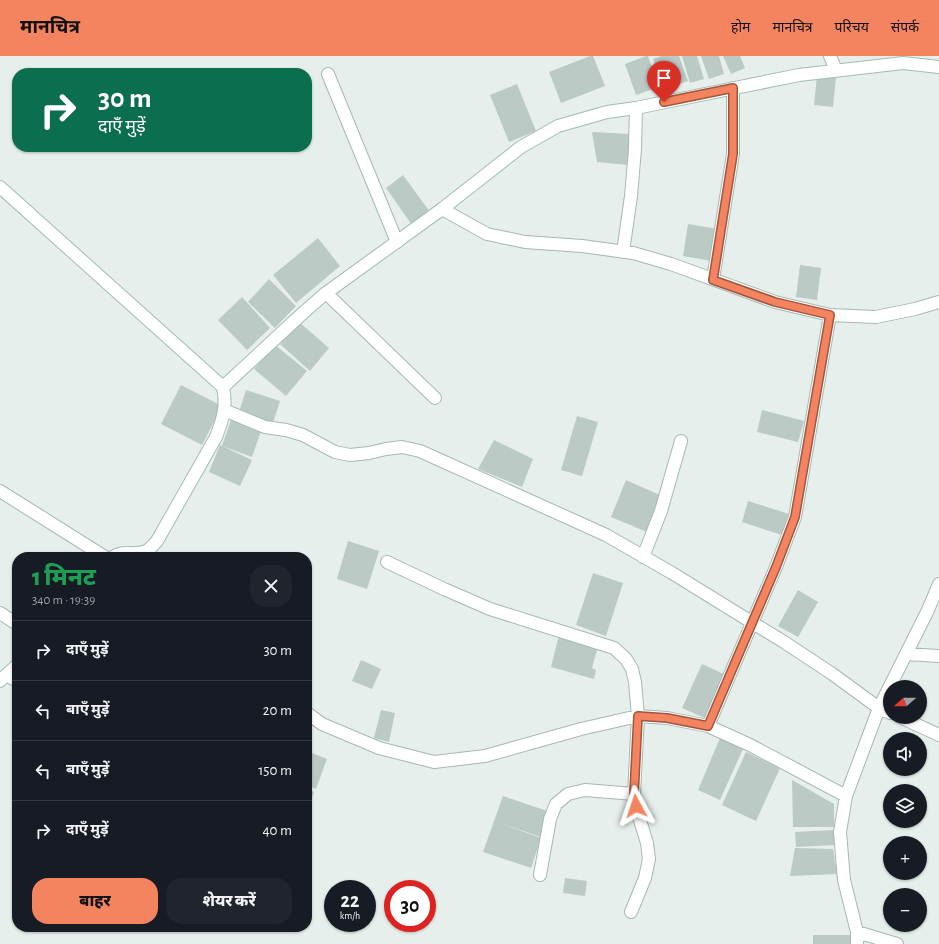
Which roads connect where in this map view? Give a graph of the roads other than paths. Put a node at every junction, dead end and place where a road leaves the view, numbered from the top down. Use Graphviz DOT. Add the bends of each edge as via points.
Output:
graph roads {
  1 [pos="830,56"];
  2 [pos="939,67"];
  3 [pos="836,70"];
  4 [pos="328,74"];
  5 [pos="733,88"];
  6 [pos="636,108"];
  7 [pos="0,187"];
  8 [pos="442,209"];
  9 [pos="397,242"];
  10 [pos="623,252"];
  11 [pos="713,280"];
  12 [pos="326,293"];
  13 [pos="939,302"];
  14 [pos="830,315"];
  15 [pos="223,387"];
  16 [pos="435,398"];
  17 [pos="224,410"];
  18 [pos="681,441"];
  19 [pos="0,491"];
  20 [pos="96,552"];
  21 [pos="150,552"];
  22 [pos="643,557"];
  23 [pos="387,562"];
  24 [pos="939,584"];
  25 [pos="0,613"];
  26 [pos="12,621"];
  27 [pos="752,622"];
  28 [pos="906,654"];
  29 [pos="939,656"];
  30 [pos="896,680"];
  31 [pos="883,709"];
  32 [pos="883,712"];
  33 [pos="638,716"];
  34 [pos="312,717"];
  35 [pos="915,724"];
  36 [pos="708,726"];
  37 [pos="939,735"];
  38 [pos="634,794"];
  39 [pos="846,796"];
  40 [pos="540,875"];
  41 [pos="631,912"];
  42 [pos="857,932"];
  43 [pos="858,944"];
  44 [pos="897,944"];
  1 -- 3 [label="street"];
  2 -- 3 [label="street" via="903,63"];
  3 -- 5 [label="street"];
  4 -- 9 [label="street"];
  5 -- 6 [label="street"];
  5 -- 11 [label="street" via="733,154"];
  6 -- 8 [label="street" via="607,112 558,126 521,147"];
  6 -- 10 [label="street" via="631,196"];
  7 -- 15 [label="street"];
  8 -- 9 [label="street"];
  8 -- 10 [label="street" via="488,234 524,242"];
  9 -- 12 [label="street"];
  10 -- 11 [label="street" via="671,264"];
  11 -- 14 [label="street" via="775,302"];
  12 -- 15 [label="street"];
  12 -- 16 [label="street"];
  13 -- 14 [label="street" via="876,317"];
  14 -- 27 [label="street" via="795,517"];
  15 -- 17 [label="street" via="226,399"];
  17 -- 21 [label="street" via="216,437"];
  17 -- 22 [label="street" via="265,427 303,435 335,452 350,455 402,447 420,451 606,535"];
  18 -- 22 [label="street" via="659,517"];
  19 -- 20 [label="street"];
  22 -- 27 [label="street"];
  23 -- 33 [label="street" via="490,609 614,648 626,658 632,669"];
  24 -- 28 [label="street"];
  25 -- 26 [label="street"];
  27 -- 31 [label="street"];
  27 -- 36 [label="street"];
  28 -- 29 [label="street"];
  28 -- 30 [label="street"];
  32 -- 39 [label="street"];
  33 -- 34 [label="street" via="485,756 434,762 379,748 322,724"];
  33 -- 36 [label="street" via="667,718"];
  33 -- 38 [label="street"];
  35 -- 37 [label="street"];
  36 -- 39 [label="street" via="750,745"];
  38 -- 40 [label="street" via="585,790 568,794 556,804 550,819"];
  38 -- 41 [label="street" via="649,859 645,878"];
  39 -- 42 [label="street" via="840,832 844,880"];
  42 -- 43 [label="street"];
  42 -- 44 [label="street"];
}
